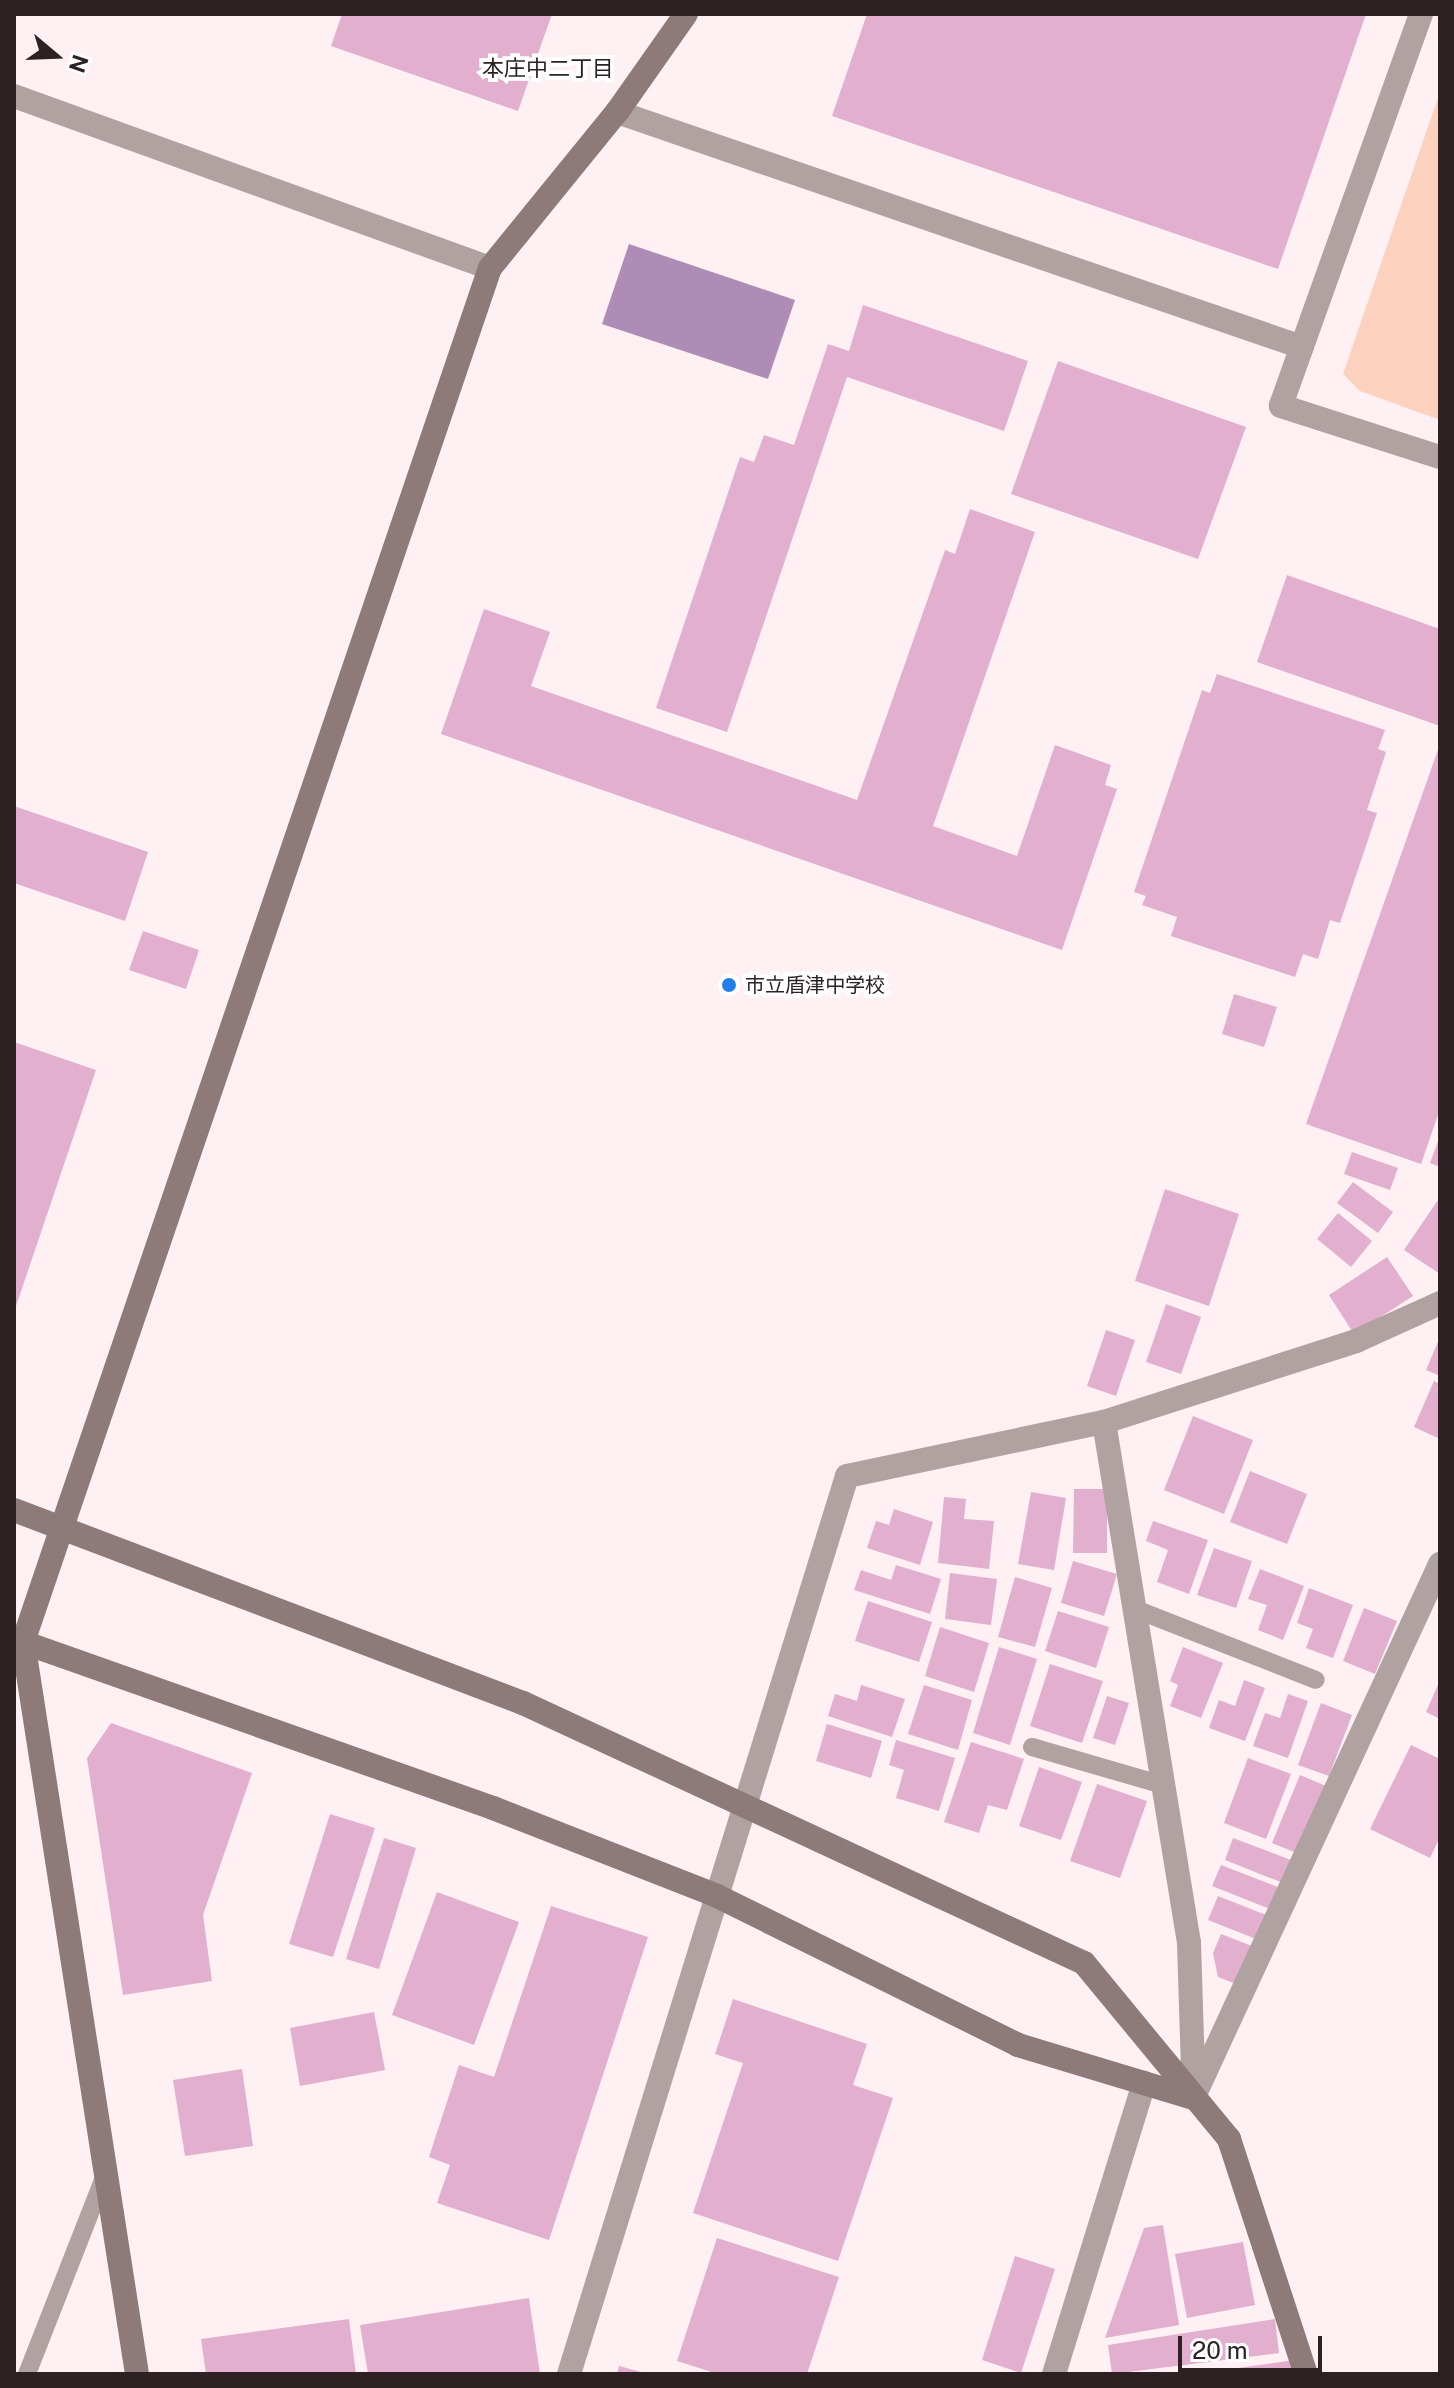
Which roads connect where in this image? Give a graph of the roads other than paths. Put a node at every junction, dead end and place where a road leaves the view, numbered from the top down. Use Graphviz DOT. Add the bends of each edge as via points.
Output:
graph roads {
  1 [pos="686,14"];
  2 [pos="1421,14"];
  3 [pos="14,96"];
  4 [pos="617,112"];
  5 [pos="490,268"];
  6 [pos="1302,347"];
  7 [pos="1440,457"];
  8 [pos="1440,1303"];
  9 [pos="1104,1422"];
  10 [pos="14,1510"];
  11 [pos="60,1525"];
  12 [pos="1440,1564"];
  13 [pos="1135,1609"];
  14 [pos="18,1641"];
  15 [pos="1316,1680"];
  16 [pos="1032,1747"];
  17 [pos="1163,1785"];
  18 [pos="748,1804"];
  19 [pos="717,1896"];
  20 [pos="1144,2083"];
  21 [pos="1194,2098"];
  22 [pos="106,2172"];
  23 [pos="27,2374"];
  24 [pos="137,2374"];
  25 [pos="569,2374"];
  26 [pos="1054,2374"];
  27 [pos="1306,2374"];
  1 -- 4 [label="street"];
  2 -- 6 [label="street"];
  3 -- 5 [label="street"];
  4 -- 5 [label="street"];
  4 -- 6 [label="street"];
  5 -- 11 [label="street"];
  6 -- 7 [label="street" via="1281,406"];
  8 -- 9 [label="street" via="1356,1341"];
  9 -- 13 [label="street"];
  9 -- 18 [label="street" via="847,1476"];
  10 -- 11 [label="street"];
  11 -- 14 [label="street"];
  11 -- 18 [label="street" via="523,1703"];
  12 -- 21 [label="street"];
  13 -- 15 [label="lane"];
  13 -- 17 [label="street"];
  14 -- 19 [label="street" via="493,1808"];
  14 -- 22 [label="street"];
  16 -- 17 [label="lane"];
  17 -- 21 [label="street" via="1189,1943"];
  18 -- 19 [label="street"];
  18 -- 21 [label="street" via="1084,1963"];
  19 -- 20 [label="street" via="1018,2045"];
  19 -- 25 [label="street"];
  20 -- 21 [label="street"];
  20 -- 26 [label="street"];
  21 -- 27 [label="street" via="1229,2139"];
  22 -- 23 [label="lane"];
  22 -- 24 [label="street"];
}
